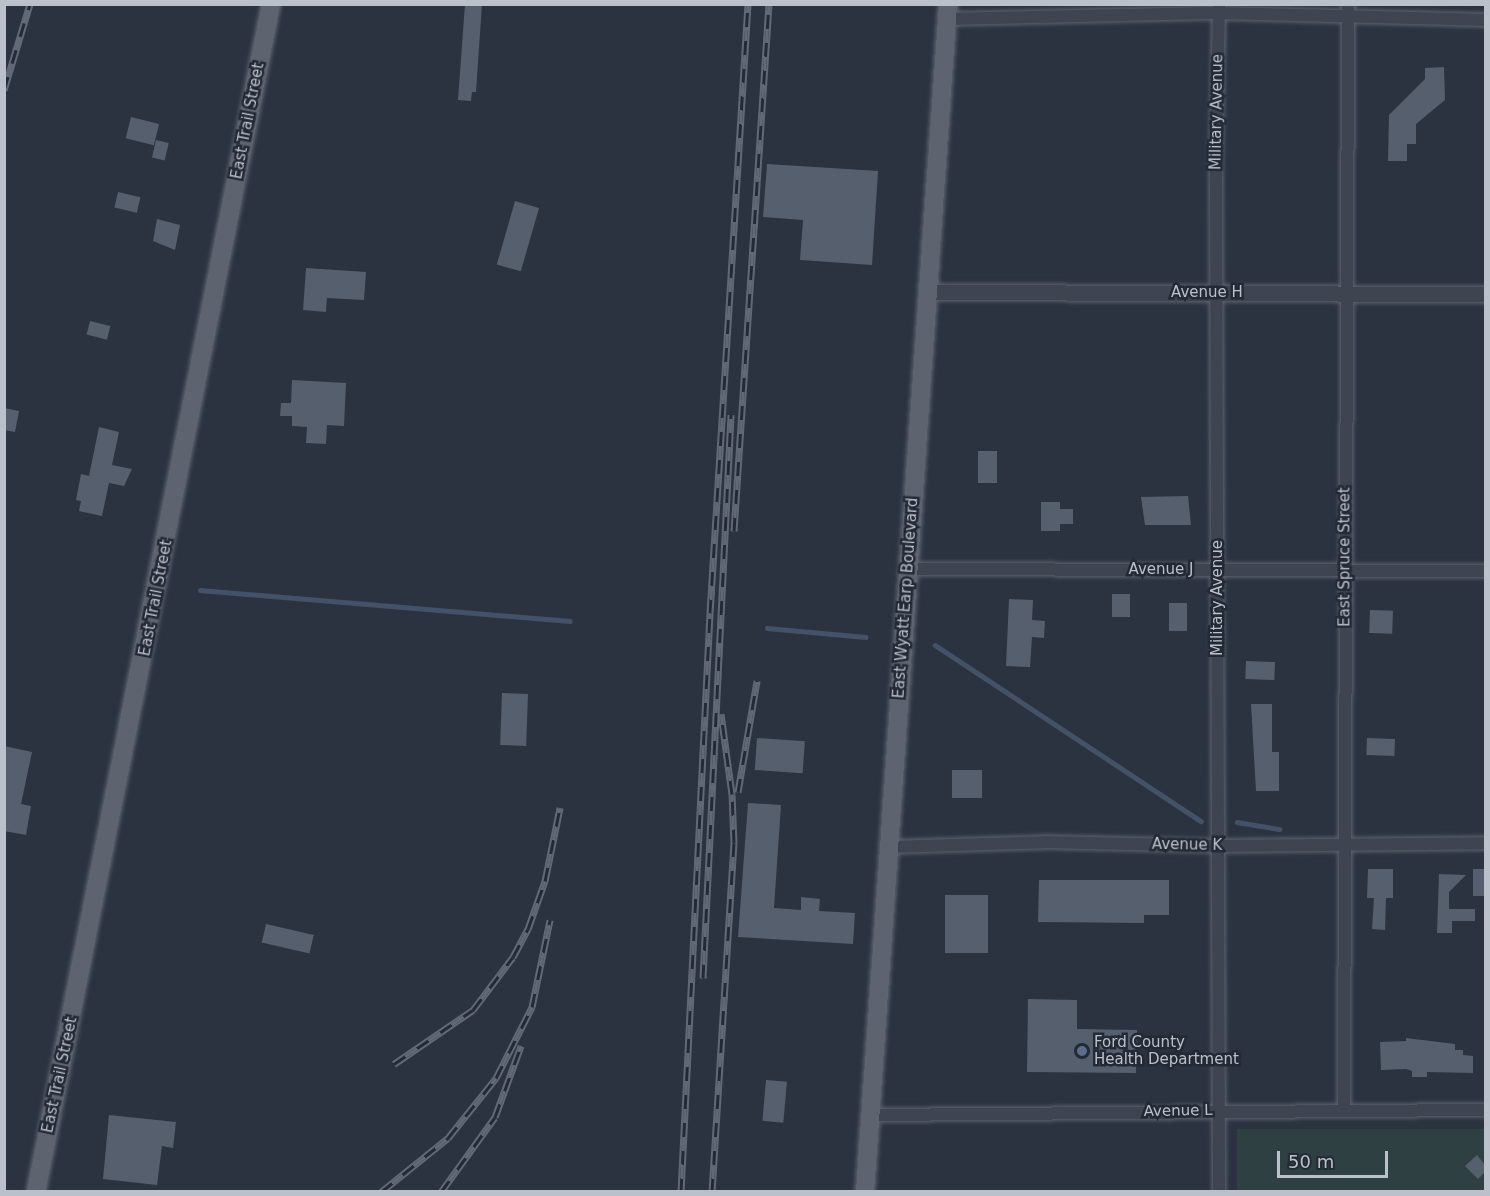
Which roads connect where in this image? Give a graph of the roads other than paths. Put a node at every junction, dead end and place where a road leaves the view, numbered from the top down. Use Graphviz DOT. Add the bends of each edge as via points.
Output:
graph roads {
  1 [pos="271,4"];
  2 [pos="1219,8"];
  3 [pos="1348,10"];
  4 [pos="948,12"];
  5 [pos="1485,20"];
  6 [pos="928,292"];
  7 [pos="1219,293"];
  8 [pos="1345,293"];
  9 [pos="1485,294"];
  10 [pos="909,568"];
  11 [pos="1218,570"];
  12 [pos="1345,570"];
  13 [pos="1485,571"];
  14 [pos="1485,843"];
  15 [pos="1344,844"];
  16 [pos="1219,846"];
  17 [pos="889,847"];
  18 [pos="1344,1109"];
  19 [pos="1219,1110"];
  20 [pos="1485,1110"];
  21 [pos="870,1115"];
  22 [pos="36,1191"];
  23 [pos="865,1191"];
  24 [pos="1219,1191"];
  1 -- 22 [label="main road, East Trail Street"];
  2 -- 3 [label="street"];
  2 -- 4 [label="street"];
  2 -- 7 [label="street, Military Avenue"];
  3 -- 5 [label="street"];
  3 -- 8 [label="street, East Spruce Street"];
  4 -- 6 [label="main road, East Wyatt Earp Boulevard"];
  6 -- 7 [label="street, Avenue H"];
  6 -- 10 [label="main road, East Wyatt Earp Boulevard"];
  7 -- 8 [label="street, Avenue H"];
  7 -- 11 [label="street, Military Avenue"];
  8 -- 9 [label="street, Avenue H"];
  8 -- 12 [label="street, East Spruce Street"];
  10 -- 11 [label="street, Avenue J"];
  10 -- 17 [label="main road, East Wyatt Earp Boulevard"];
  11 -- 12 [label="street, Avenue J"];
  11 -- 16 [label="street, Military Avenue"];
  12 -- 13 [label="street, Avenue J"];
  12 -- 15 [label="street, East Spruce Street"];
  14 -- 15 [label="street, Avenue K"];
  15 -- 16 [label="street, Avenue K"];
  15 -- 18 [label="street, East Spruce Street"];
  16 -- 17 [label="street, Avenue K" via="1044,842"];
  16 -- 19 [label="street, Military Avenue"];
  17 -- 21 [label="main road, East Wyatt Earp Boulevard"];
  18 -- 19 [label="street, Avenue L"];
  18 -- 20 [label="street, Avenue L"];
  19 -- 21 [label="street, Avenue L"];
  19 -- 24 [label="street, Military Avenue"];
  21 -- 23 [label="main road, East Wyatt Earp Boulevard"];
}
